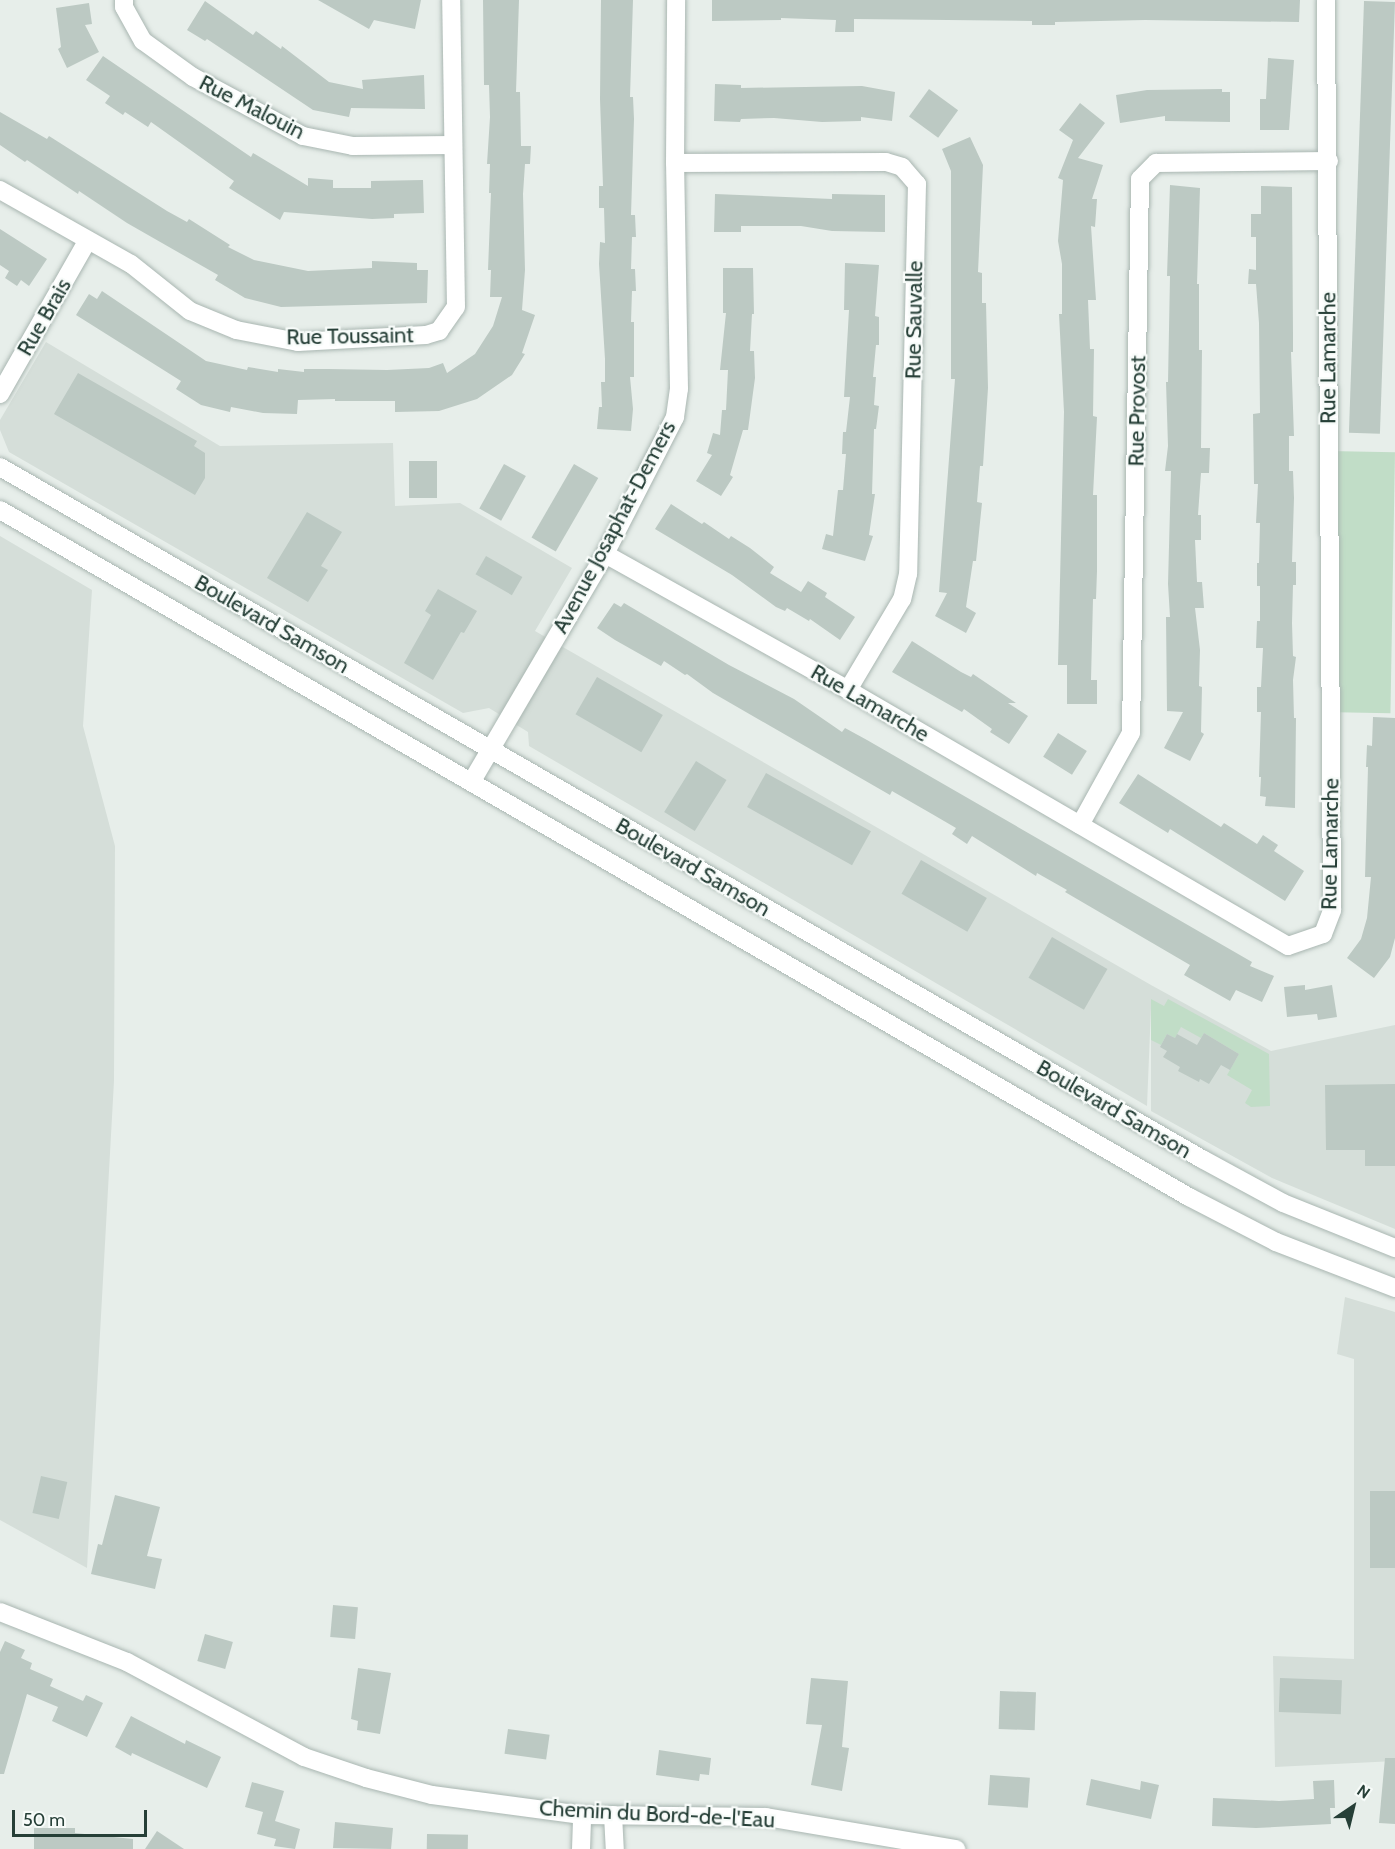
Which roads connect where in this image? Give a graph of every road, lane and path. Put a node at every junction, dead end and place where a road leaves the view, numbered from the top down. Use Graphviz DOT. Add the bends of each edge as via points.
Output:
graph roads {
  1 [pos="124,0"];
  2 [pos="451,0"];
  3 [pos="676,0"];
  4 [pos="1326,0"];
  5 [pos="453,145"];
  6 [pos="1329,161"];
  7 [pos="675,163"];
  8 [pos="0,190"];
  9 [pos="88,240"];
  10 [pos="0,394"];
  11 [pos="0,467"];
  12 [pos="0,510"];
  13 [pos="604,554"];
  14 [pos="848,690"];
  15 [pos="490,750"];
  16 [pos="472,781"];
  17 [pos="1080,825"];
  18 [pos="1395,1248"];
  19 [pos="1395,1288"];
  20 [pos="0,1612"];
  21 [pos="582,1815"];
  22 [pos="613,1815"];
  23 [pos="582,1849"];
  24 [pos="615,1849"];
  25 [pos="956,1849"];
  1 -- 5 [label="street, Rue Malouin" via="143,41 193,77 303,136 353,146"];
  2 -- 5 [label="street, Rue Toussaint"];
  3 -- 7 [label="street, Avenue Josaphat-Demers"];
  4 -- 6 [label="street, Rue Lamarche"];
  5 -- 9 [label="street, Rue Toussaint" via="456,307 439,331 426,335 298,342 236,330 190,311 131,264"];
  6 -- 17 [label="street, Rue Provost" via="1156,163 1140,179 1131,733"];
  6 -- 17 [label="street, Rue Lamarche" via="1332,910 1323,934 1288,946"];
  7 -- 13 [label="street, Avenue Josaphat-Demers" via="679,389 675,417"];
  7 -- 14 [label="street, Rue Sauvalle" via="886,162 902,167 917,184 908,574 902,599"];
  8 -- 9 [label="street, Rue Toussaint"];
  9 -- 10 [label="street, Rue Brais"];
  11 -- 15 [label="street, Boulevard Samson"];
  12 -- 16 [label="street, Boulevard Samson"];
  13 -- 14 [label="street, Rue Lamarche"];
  13 -- 15 [label="street, Avenue Josaphat-Demers"];
  14 -- 17 [label="street, Rue Lamarche"];
  15 -- 16 [label="street, Avenue Josaphat-Demers"];
  15 -- 18 [label="street, Boulevard Samson" via="1234,1178 1309,1215"];
  16 -- 19 [label="street, Boulevard Samson" via="1221,1215 1276,1242"];
  20 -- 21 [label="street, Chemin du Bord-de-l'Eau" via="127,1662 304,1757 432,1795"];
  21 -- 22 [label="street, Chemin du Bord-de-l'Eau"];
  21 -- 23 [label="street"];
  22 -- 24 [label="street"];
  22 -- 25 [label="street, Chemin du Bord-de-l'Eau" via="766,1817"];
}
